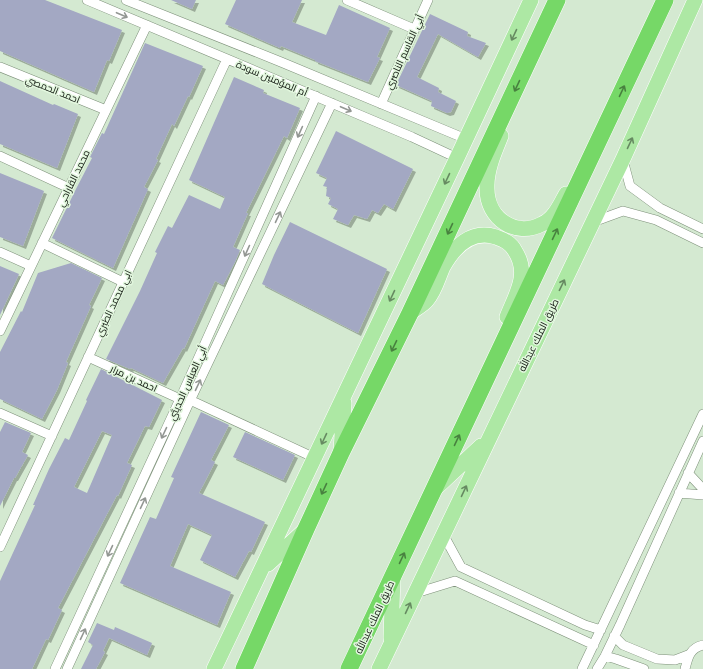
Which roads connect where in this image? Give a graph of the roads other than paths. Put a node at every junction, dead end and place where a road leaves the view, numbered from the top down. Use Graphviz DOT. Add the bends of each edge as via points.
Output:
graph roads {
  1 [pos="86,0"];
  2 [pos="126,0"];
  3 [pos="347,0"];
  4 [pos="428,0"];
  5 [pos="530,0"];
  6 [pos="557,0"];
  7 [pos="665,0"];
  8 [pos="695,0"];
  9 [pos="147,25"];
  10 [pos="414,29"];
  11 [pos="227,59"];
  12 [pos="0,67"];
  13 [pos="316,96"];
  14 [pos="332,103"];
  15 [pos="381,104"];
  16 [pos="106,110"];
  17 [pos="506,110"];
  18 [pos="466,139"];
  19 [pos="595,149"];
  20 [pos="0,156"];
  21 [pos="457,158"];
  22 [pos="622,159"];
  23 [pos="68,188"];
  24 [pos="593,222"];
  25 [pos="703,229"];
  26 [pos="42,243"];
  27 [pos="703,243"];
  28 [pos="0,252"];
  29 [pos="31,266"];
  30 [pos="123,282"];
  31 [pos="410,313"];
  32 [pos="0,330"];
  33 [pos="88,357"];
  34 [pos="494,362"];
  35 [pos="345,394"];
  36 [pos="180,399"];
  37 [pos="190,400"];
  38 [pos="0,413"];
  39 [pos="703,414"];
  40 [pos="52,436"];
  41 [pos="488,439"];
  42 [pos="703,441"];
  43 [pos="341,453"];
  44 [pos="315,458"];
  45 [pos="688,473"];
  46 [pos="703,489"];
  47 [pos="434,490"];
  48 [pos="679,493"];
  49 [pos="703,495"];
  50 [pos="306,529"];
  51 [pos="443,534"];
  52 [pos="0,547"];
  53 [pos="261,570"];
  54 [pos="394,576"];
  55 [pos="416,592"];
  56 [pos="601,630"];
  57 [pos="614,636"];
  58 [pos="391,645"];
  59 [pos="594,645"];
  60 [pos="703,645"];
  61 [pos="688,655"];
  62 [pos="604,656"];
  63 [pos="55,669"];
  64 [pos="67,669"];
  65 [pos="214,669"];
  66 [pos="244,669"];
  67 [pos="349,669"];
  68 [pos="380,669"];
  69 [pos="582,669"];
  70 [pos="597,669"];
  71 [pos="644,669"];
  72 [pos="685,669"];
  1 -- 9 [label="street, أم المؤمنين سودة, one-way"];
  2 -- 15 [label="street, أم المؤمنين سودة"];
  3 -- 10 [label="street"];
  4 -- 10 [label="street, أبي القاسم الناصري"];
  5 -- 18 [label="main road, one-way"];
  6 -- 17 [label="highway, one-way"];
  19 -- 7 [label="highway, طريق الملك عبدالله, one-way"];
  22 -- 8 [label="main road, طريق الملك عبدالله, one-way"];
  9 -- 11 [label="street, أم المؤمنين سودة"];
  9 -- 16 [label="street, محمد القاراحي"];
  10 -- 15 [label="street, أبي القاسم الناصري"];
  11 -- 13 [label="street, أم المؤمنين سودة"];
  11 -- 30 [label="street, ابي محمد الطبري"];
  12 -- 16 [label="street, احمد الحمصي"];
  13 -- 14 [label="street, أم المؤمنين سودة"];
  13 -- 36 [label="street, أبي العباس الحديثي, one-way"];
  14 -- 21 [label="street, أم المؤمنين سودة, one-way"];
  37 -- 14 [label="street, أبي العباس الحديثي, one-way"];
  15 -- 18 [label="street, أم المؤمنين سودة"];
  16 -- 23 [label="street, محمد القاراحي"];
  17 -- 19 [label="main road" via="503,132 494,153 487,188 491,209 502,222 511,226 532,228 552,218 585,156"];
  17 -- 31 [label="highway, one-way"];
  18 -- 21 [label="main road"];
  34 -- 19 [label="highway, طريق الملك عبدالله, one-way"];
  20 -- 23 [label="street"];
  21 -- 35 [label="main road, one-way"];
  22 -- 24 [label="main road, طريق الملك عبدالله"];
  22 -- 25 [label="street" via="630,186 660,208"];
  23 -- 26 [label="street, محمد القاراحي"];
  24 -- 27 [label="street" via="623,212 656,220"];
  41 -- 24 [label="main road, طريق الملك عبدالله, one-way"];
  26 -- 29 [label="street, محمد القاراحي"];
  26 -- 30 [label="street"];
  28 -- 29 [label="street"];
  29 -- 32 [label="street, محمد القاراحي"];
  30 -- 33 [label="street, ابي محمد الطبري"];
  31 -- 34 [label="main road" via="426,301 444,267 461,243 483,234 506,241 520,261 522,273 499,338"];
  31 -- 43 [label="highway, one-way"];
  33 -- 36 [label="street, احمد بن مرار"];
  33 -- 40 [label="street, ابي محمد الطبري"];
  47 -- 34 [label="highway, طريق الملك عبدالله, one-way"];
  35 -- 43 [label="main road"];
  35 -- 44 [label="main road, one-way"];
  36 -- 63 [label="street, أبي العباس الحديثي, one-way"];
  37 -- 44 [label="street"];
  64 -- 37 [label="street, أبي العباس الحديثي, one-way"];
  38 -- 40 [label="street"];
  39 -- 56 [label="street"];
  40 -- 52 [label="street, ابي محمد الطبري"];
  41 -- 47 [label="main road"];
  51 -- 41 [label="main road, طريق الملك عبدالله, one-way"];
  42 -- 45 [label="street"];
  43 -- 50 [label="highway, one-way"];
  44 -- 53 [label="main road"];
  45 -- 46 [label="street"];
  45 -- 48 [label="street"];
  54 -- 47 [label="highway, طريق الملك عبدالله, one-way"];
  48 -- 49 [label="street"];
  48 -- 57 [label="street"];
  50 -- 53 [label="main road"];
  50 -- 66 [label="highway"];
  51 -- 55 [label="main road, طريق الملك عبدالله"];
  51 -- 56 [label="street" via="461,566 585,625"];
  53 -- 65 [label="main road"];
  54 -- 58 [label="main road"];
  54 -- 67 [label="highway, طريق الملك عبدالله"];
  58 -- 55 [label="main road, طريق الملك عبدالله, one-way"];
  55 -- 59 [label="street" via="455,581"];
  56 -- 59 [label="street"];
  57 -- 61 [label="street" via="623,645 657,659 675,660"];
  57 -- 62 [label="street"];
  58 -- 68 [label="main road, طريق الملك عبدالله"];
  59 -- 69 [label="street"];
  60 -- 61 [label="street"];
  61 -- 72 [label="street"];
  62 -- 70 [label="street"];
  62 -- 71 [label="street"];
}
